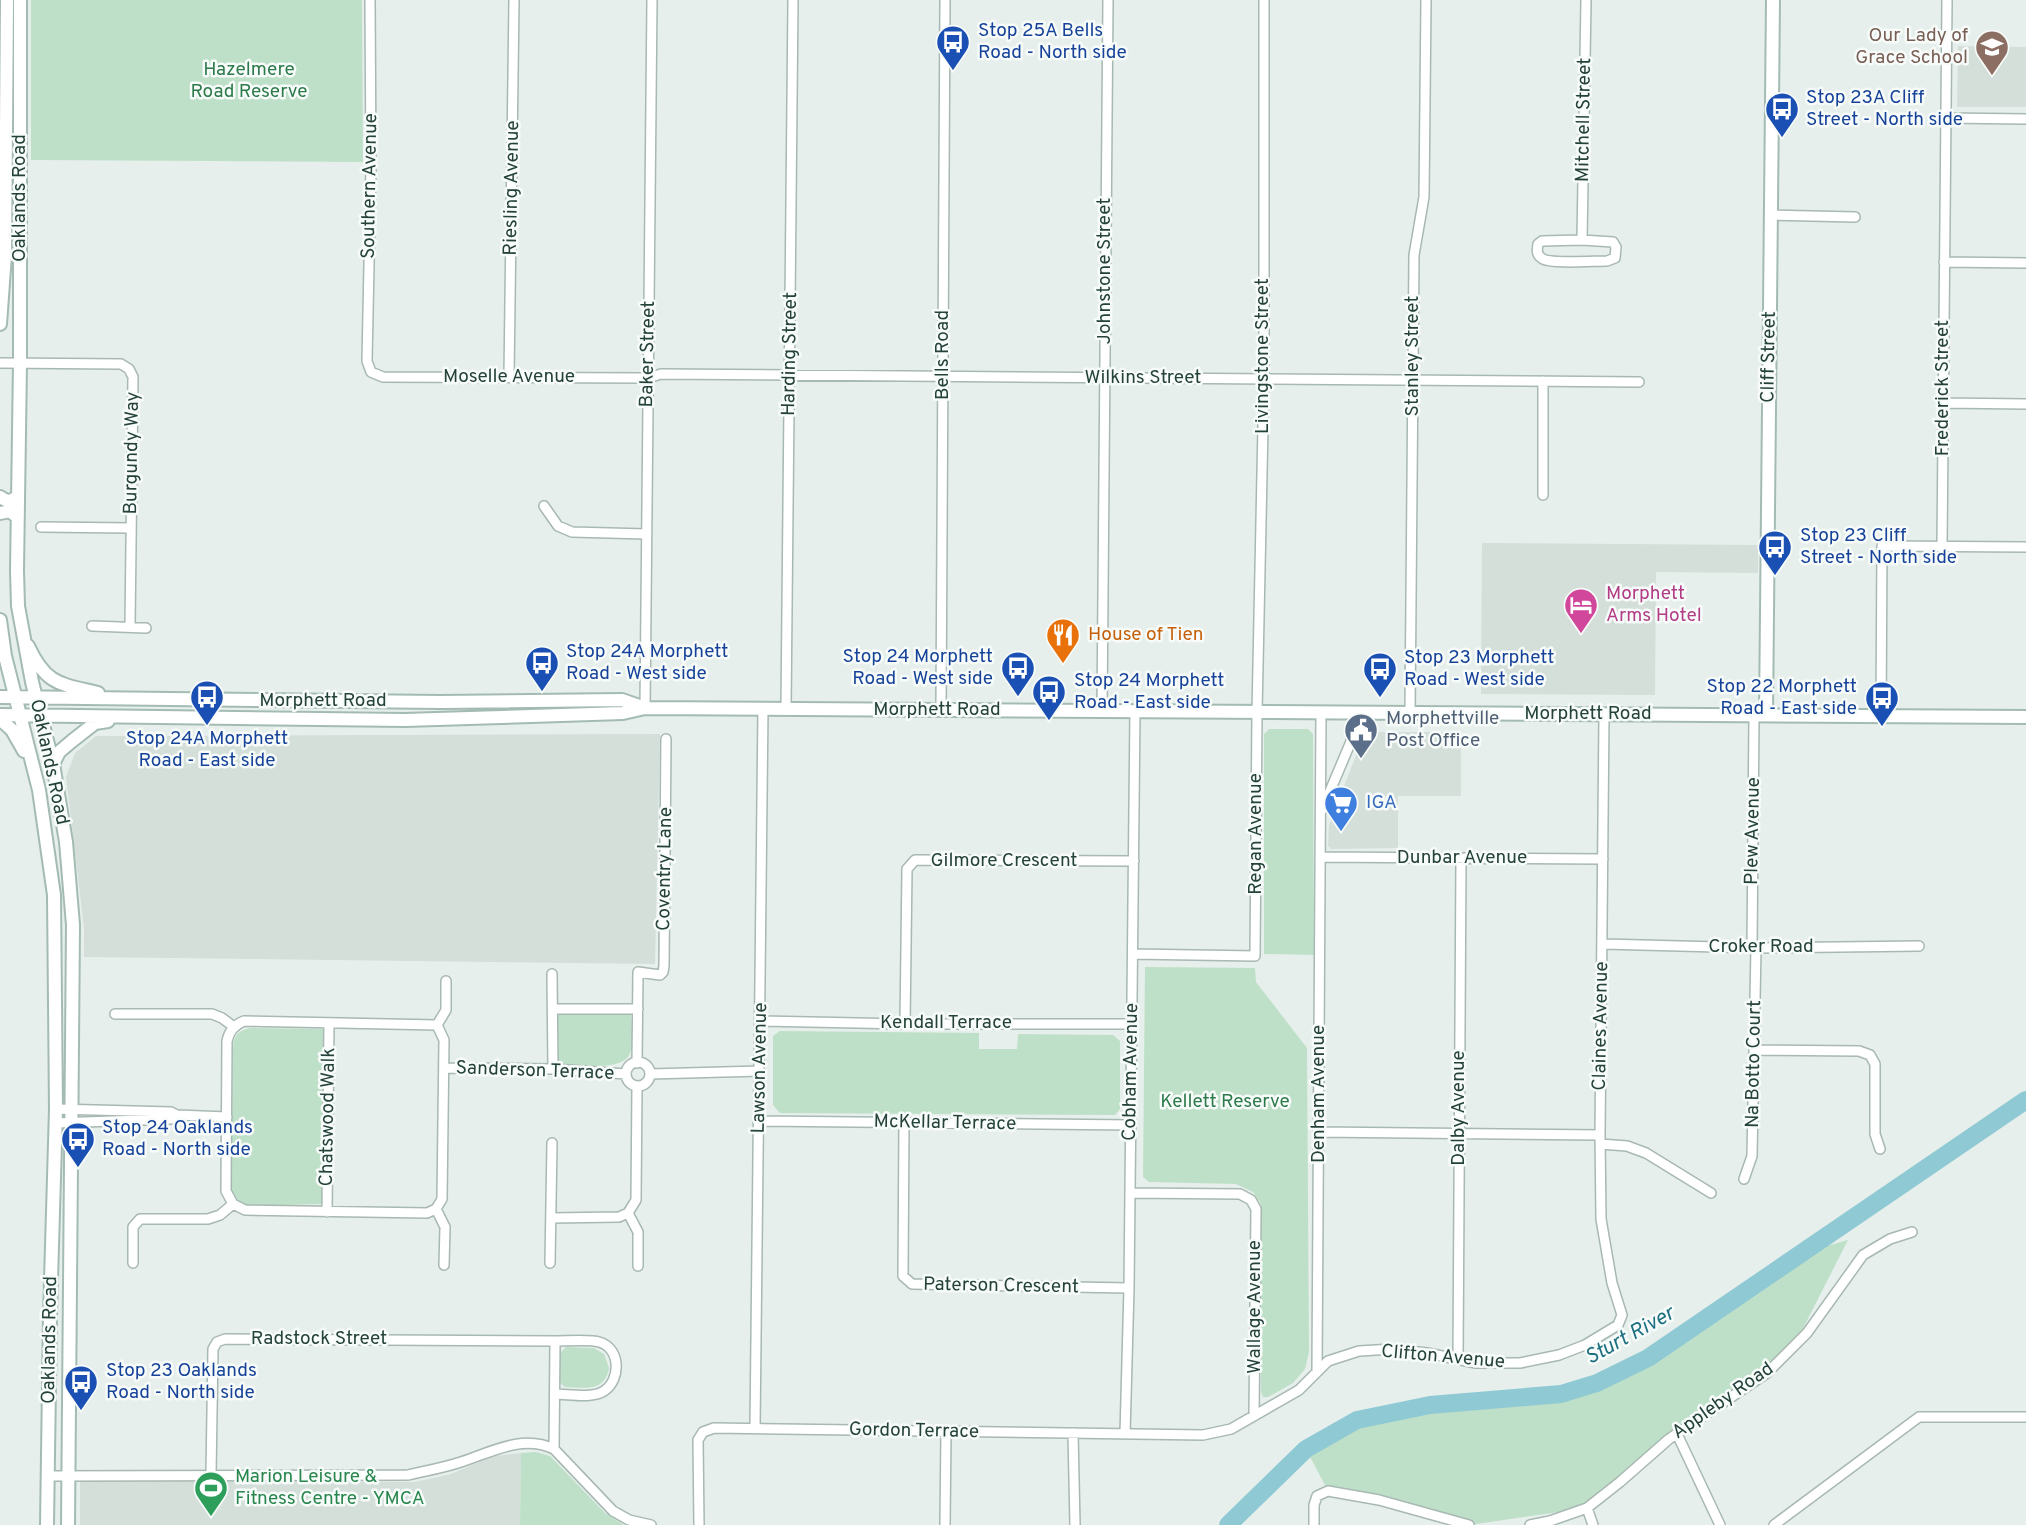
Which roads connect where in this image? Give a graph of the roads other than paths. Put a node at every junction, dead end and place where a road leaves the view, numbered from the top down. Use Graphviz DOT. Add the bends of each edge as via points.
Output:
graph roads {
  1 [pos="6,0"];
  2 [pos="20,0"];
  3 [pos="370,0"];
  4 [pos="514,0"];
  5 [pos="652,0"];
  6 [pos="793,0"];
  7 [pos="945,0"];
  8 [pos="1108,0"];
  9 [pos="1264,0"];
  10 [pos="1426,0"];
  11 [pos="1586,0"];
  12 [pos="1773,0"];
  13 [pos="1947,0"];
  14 [pos="1945,118"];
  15 [pos="2026,119"];
  16 [pos="1771,215"];
  17 [pos="1855,216"];
  18 [pos="1582,240"];
  19 [pos="2,255"];
  20 [pos="19,255"];
  21 [pos="1944,262"];
  22 [pos="2026,263"];
  23 [pos="0,324"];
  24 [pos="0,363"];
  25 [pos="20,363"];
  26 [pos="371,372"];
  27 [pos="789,374"];
  28 [pos="943,376"];
  29 [pos="509,377"];
  30 [pos="648,378"];
  31 [pos="1104,378"];
  32 [pos="1264,378"];
  33 [pos="1413,379"];
  34 [pos="1543,381"];
  35 [pos="1639,382"];
  36 [pos="1943,403"];
  37 [pos="2026,404"];
  38 [pos="1543,495"];
  39 [pos="18,496"];
  40 [pos="0,497"];
  41 [pos="544,506"];
  42 [pos="0,513"];
  43 [pos="18,517"];
  44 [pos="41,527"];
  45 [pos="130,528"];
  46 [pos="646,534"];
  47 [pos="1942,546"];
  48 [pos="2026,547"];
  49 [pos="0,620"];
  50 [pos="92,626"];
  51 [pos="130,627"];
  52 [pos="146,628"];
  53 [pos="21,630"];
  54 [pos="5,656"];
  55 [pos="0,679"];
  56 [pos="0,697"];
  57 [pos="15,697"];
  58 [pos="36,697"];
  59 [pos="123,699"];
  60 [pos="645,708"];
  61 [pos="763,708"];
  62 [pos="786,709"];
  63 [pos="941,709"];
  64 [pos="1102,711"];
  65 [pos="1135,711"];
  66 [pos="1256,713"];
  67 [pos="1321,713"];
  68 [pos="1363,713"];
  69 [pos="1410,713"];
  70 [pos="1604,715"];
  71 [pos="1760,715"];
  72 [pos="20,716"];
  73 [pos="41,716"];
  74 [pos="133,716"];
  75 [pos="1881,716"];
  76 [pos="0,717"];
  77 [pos="2026,717"];
  78 [pos="666,739"];
  79 [pos="53,764"];
  80 [pos="34,770"];
  81 [pos="1320,815"];
  82 [pos="1320,857"];
  83 [pos="1461,858"];
  84 [pos="1603,859"];
  85 [pos="1134,861"];
  86 [pos="1603,944"];
  87 [pos="1919,946"];
  88 [pos="1754,948"];
  89 [pos="1133,954"];
  90 [pos="552,974"];
  91 [pos="446,981"];
  92 [pos="553,1009"];
  93 [pos="638,1009"];
  94 [pos="115,1014"];
  95 [pos="761,1021"];
  96 [pos="329,1023"];
  97 [pos="905,1024"];
  98 [pos="1132,1024"];
  99 [pos="438,1025"];
  100 [pos="234,1027"];
  101 [pos="1754,1050"];
  102 [pos="637,1063"];
  103 [pos="444,1068"];
  104 [pos="553,1069"];
  105 [pos="760,1071"];
  106 [pos="626,1074"];
  107 [pos="650,1074"];
  108 [pos="637,1086"];
  109 [pos="55,1109"];
  110 [pos="71,1109"];
  111 [pos="177,1115"];
  112 [pos="227,1117"];
  113 [pos="759,1121"];
  114 [pos="904,1122"];
  115 [pos="55,1123"];
  116 [pos="71,1123"];
  117 [pos="1131,1125"];
  118 [pos="1318,1132"];
  119 [pos="1459,1134"];
  120 [pos="1600,1139"];
  121 [pos="552,1143"];
  122 [pos="1880,1149"];
  123 [pos="1744,1179"];
  124 [pos="1130,1193"];
  125 [pos="1711,1193"];
  126 [pos="233,1205"];
  127 [pos="436,1209"];
  128 [pos="327,1212"];
  129 [pos="628,1213"];
  130 [pos="551,1218"];
  131 [pos="1912,1232"];
  132 [pos="133,1263"];
  133 [pos="550,1263"];
  134 [pos="444,1265"];
  135 [pos="638,1266"];
  136 [pos="1129,1288"];
  137 [pos="1611,1330"];
  138 [pos="555,1341"];
  139 [pos="1458,1359"];
  140 [pos="1317,1372"];
  141 [pos="555,1394"];
  142 [pos="1254,1416"];
  143 [pos="2026,1418"];
  144 [pos="755,1428"];
  145 [pos="947,1432"];
  146 [pos="1073,1433"];
  147 [pos="1125,1434"];
  148 [pos="1677,1434"];
  149 [pos="554,1449"];
  150 [pos="211,1474"];
  151 [pos="48,1476"];
  152 [pos="68,1476"];
  153 [pos="1587,1508"];
  154 [pos="1776,1524"];
  155 [pos="47,1525"];
  156 [pos="68,1525"];
  157 [pos="650,1525"];
  158 [pos="699,1525"];
  159 [pos="945,1525"];
  160 [pos="1075,1525"];
  161 [pos="1314,1525"];
  162 [pos="1469,1525"];
  163 [pos="1530,1525"];
  164 [pos="1593,1525"];
  165 [pos="1720,1525"];
  1 -- 19 [label="main road, Oaklands Road"];
  2 -- 20 [label="main road, Oaklands Road"];
  3 -- 26 [label="street, Southern Avenue" via="367,360"];
  4 -- 29 [label="street, Riesling Avenue"];
  5 -- 30 [label="street, Baker Street"];
  6 -- 27 [label="street, Harding Street"];
  7 -- 28 [label="street, Bells Road"];
  8 -- 31 [label="street, Johnstone Street"];
  9 -- 32 [label="street, Livingstone Street"];
  10 -- 33 [label="street, Stanley Street" via="1424,197 1414,255"];
  11 -- 18 [label="street, Mitchell Street"];
  12 -- 16 [label="main road, Cliff Street"];
  13 -- 14 [label="street, Frederick Street"];
  14 -- 15 [label="street"];
  14 -- 21 [label="street, Frederick Street"];
  16 -- 17 [label="street"];
  16 -- 71 [label="main road, Cliff Street"];
  18 -- 18 [label="street" via="1613,242 1615,258 1550,261 1537,253 1542,241"];
  19 -- 20 [label="street"];
  19 -- 23 [label="main road, Oaklands Road"];
  20 -- 25 [label="main road, Oaklands Road"];
  21 -- 22 [label="street"];
  21 -- 36 [label="street, Frederick Street"];
  24 -- 25 [label="street, Burgundy Way"];
  25 -- 39 [label="main road, Oaklands Road"];
  25 -- 45 [label="street, Burgundy Way" via="121,364 130,369"];
  26 -- 29 [label="street, Moselle Avenue" via="383,377"];
  27 -- 28 [label="street, Wilkins Street"];
  27 -- 30 [label="street, Wilkins Street" via="660,374"];
  27 -- 62 [label="street, Harding Street"];
  28 -- 31 [label="street, Wilkins Street"];
  28 -- 63 [label="street, Bells Road"];
  29 -- 30 [label="street, Moselle Avenue"];
  30 -- 46 [label="street, Baker Street"];
  31 -- 32 [label="street, Wilkins Street"];
  31 -- 64 [label="street, Johnstone Street"];
  32 -- 33 [label="street, Wilkins Street"];
  32 -- 66 [label="street, Livingstone Street"];
  33 -- 34 [label="street, Wilkins Street"];
  33 -- 69 [label="street, Stanley Street"];
  34 -- 35 [label="street, Wilkins Street"];
  34 -- 38 [label="street"];
  36 -- 37 [label="street"];
  36 -- 47 [label="street, Frederick Street"];
  39 -- 40 [label="main road" via="9,501"];
  39 -- 43 [label="main road, Oaklands Road"];
  41 -- 46 [label="street" via="558,526 572,532"];
  42 -- 43 [label="main road" via="10,511"];
  43 -- 53 [label="main road, Oaklands Road"];
  44 -- 45 [label="street"];
  45 -- 51 [label="street, Burgundy Way"];
  46 -- 60 [label="street, Baker Street"];
  47 -- 48 [label="street"];
  47 -- 75 [label="street" via="1882,546"];
  49 -- 54 [label="main road, Oaklands Road"];
  50 -- 51 [label="street"];
  51 -- 52 [label="street"];
  53 -- 58 [label="main road, Oaklands Road"];
  53 -- 59 [label="main road" via="47,677 62,685"];
  54 -- 55 [label="main road, Oaklands Road"];
  54 -- 57 [label="main road, Oaklands Road"];
  56 -- 57 [label="main road, Morphett Road"];
  57 -- 58 [label="main road, Morphett Road"];
  57 -- 72 [label="main road, Oaklands Road"];
  58 -- 59 [label="main road, Morphett Road"];
  58 -- 73 [label="main road, Oaklands Road"];
  59 -- 60 [label="main road, Morphett Road" via="621,700"];
  60 -- 61 [label="main road, Morphett Road"];
  60 -- 74 [label="main road, Morphett Road" via="623,713 476,719"];
  61 -- 62 [label="main road, Morphett Road"];
  61 -- 95 [label="street, Lawson Avenue"];
  62 -- 63 [label="main road, Morphett Road"];
  63 -- 64 [label="main road, Morphett Road"];
  64 -- 65 [label="main road, Morphett Road"];
  65 -- 66 [label="main road, Morphett Road"];
  65 -- 85 [label="street, Cobham Avenue"];
  66 -- 67 [label="main road, Morphett Road"];
  66 -- 89 [label="street, Regan Avenue" via="1255,956"];
  67 -- 68 [label="main road, Morphett Road"];
  67 -- 81 [label="street, Denham Avenue"];
  68 -- 69 [label="main road, Morphett Road"];
  68 -- 81 [label="street, Denham Avenue"];
  69 -- 70 [label="main road, Morphett Road"];
  70 -- 71 [label="main road, Morphett Road"];
  70 -- 84 [label="street, Claines Avenue"];
  71 -- 75 [label="main road, Morphett Road"];
  71 -- 88 [label="street, Plew Avenue"];
  72 -- 73 [label="main road, Morphett Road"];
  72 -- 76 [label="main road, Morphett Road"];
  72 -- 80 [label="main road, Oaklands Road"];
  73 -- 74 [label="main road, Morphett Road"];
  73 -- 79 [label="main road, Oaklands Road"];
  74 -- 79 [label="main road" via="96,723 59,752"];
  75 -- 77 [label="main road, Morphett Road"];
  76 -- 80 [label="main road, Morphett Road"];
  78 -- 93 [label="street, Coventry Lane" via="664,966 660,975 638,972"];
  79 -- 110 [label="main road, Oaklands Road" via="73,925"];
  80 -- 109 [label="main road, Oaklands Road" via="54,895"];
  81 -- 82 [label="street, Denham Avenue"];
  82 -- 83 [label="street, Dunbar Avenue"];
  82 -- 118 [label="street, Denham Avenue"];
  83 -- 84 [label="street, Dunbar Avenue"];
  83 -- 119 [label="street, Dalby Avenue"];
  84 -- 86 [label="street, Claines Avenue"];
  85 -- 89 [label="street, Cobham Avenue"];
  85 -- 97 [label="street, Gilmore Crescent" via="915,860 906,869"];
  86 -- 88 [label="street, Croker Road"];
  86 -- 120 [label="street, Claines Avenue"];
  87 -- 88 [label="street, Croker Road"];
  88 -- 101 [label="street, Na Botto Court"];
  89 -- 98 [label="street, Cobham Avenue"];
  90 -- 92 [label="street"];
  91 -- 99 [label="street" via="446,1010"];
  92 -- 93 [label="street"];
  92 -- 104 [label="street"];
  93 -- 102 [label="street"];
  94 -- 100 [label="street" via="212,1014"];
  95 -- 97 [label="street, Kendall Terrace"];
  95 -- 105 [label="street, Lawson Avenue"];
  96 -- 99 [label="street"];
  96 -- 100 [label="street" via="244,1021"];
  96 -- 128 [label="street, Chatswood Walk"];
  97 -- 98 [label="street, Kendall Terrace"];
  98 -- 117 [label="street, Cobham Avenue"];
  99 -- 103 [label="street" via="444,1040"];
  100 -- 112 [label="street" via="227,1041"];
  101 -- 122 [label="street" via="1859,1051 1870,1055 1875,1064 1875,1134"];
  101 -- 123 [label="street, Na Botto Court" via="1752,1156"];
  102 -- 106 [label="street"];
  102 -- 107 [label="street"];
  103 -- 104 [label="street, Sanderson Terrace"];
  103 -- 127 [label="street" via="442,1199"];
  104 -- 106 [label="street, Sanderson Terrace"];
  105 -- 107 [label="street"];
  105 -- 113 [label="street, Lawson Avenue"];
  106 -- 108 [label="street"];
  107 -- 108 [label="street" via="645,1084"];
  108 -- 129 [label="street" via="636,1200"];
  109 -- 110 [label="street"];
  109 -- 115 [label="main road, Oaklands Road"];
  110 -- 111 [label="street"];
  110 -- 116 [label="main road, Oaklands Road"];
  111 -- 112 [label="street"];
  111 -- 116 [label="street" via="171,1119"];
  112 -- 126 [label="street" via="226,1191"];
  113 -- 114 [label="street, McKellar Terrace"];
  113 -- 144 [label="street, Lawson Avenue"];
  114 -- 117 [label="street, McKellar Terrace"];
  114 -- 136 [label="street, Paterson Crescent" via="903,1276 912,1284"];
  115 -- 116 [label="street"];
  115 -- 151 [label="main road, Oaklands Road"];
  116 -- 152 [label="main road, Oaklands Road"];
  117 -- 124 [label="street, Cobham Avenue"];
  118 -- 119 [label="street"];
  118 -- 140 [label="street, Denham Avenue"];
  119 -- 120 [label="street"];
  119 -- 139 [label="street, Dalby Avenue"];
  120 -- 125 [label="street" via="1646,1153"];
  120 -- 137 [label="street, Claines Avenue" via="1601,1219 1622,1315"];
  121 -- 130 [label="street"];
  124 -- 136 [label="street, Cobham Avenue"];
  124 -- 142 [label="street, Wallage Avenue" via="1240,1194 1251,1200 1256,1209"];
  126 -- 128 [label="street" via="245,1210"];
  126 -- 132 [label="street" via="208,1219 140,1219 133,1227"];
  127 -- 128 [label="street" via="427,1213"];
  127 -- 134 [label="street" via="445,1227"];
  129 -- 130 [label="street"];
  129 -- 135 [label="street" via="638,1232"];
  130 -- 133 [label="street"];
  131 -- 148 [label="street, Appleby Road" via="1863,1255 1807,1333 1767,1373"];
  136 -- 147 [label="street, Cobham Avenue"];
  137 -- 139 [label="street, Clifton Avenue" via="1559,1355 1520,1363"];
  138 -- 141 [label="street"];
  138 -- 141 [label="street, Radstock Street" via="599,1342 610,1348 617,1368 604,1392"];
  138 -- 150 [label="street, Radstock Street" via="221,1340 213,1349"];
  139 -- 140 [label="street, Clifton Avenue" via="1393,1349 1359,1351 1328,1361"];
  140 -- 142 [label="street, Clifton Avenue" via="1298,1390"];
  141 -- 149 [label="street"];
  142 -- 147 [label="street, Clifton Avenue" via="1231,1429 1203,1435"];
  143 -- 154 [label="street" via="1920,1417"];
  144 -- 145 [label="street, Gordon Terrace"];
  144 -- 158 [label="street, Gordon Terrace" via="714,1428 698,1440"];
  145 -- 146 [label="street, Gordon Terrace"];
  145 -- 159 [label="street"];
  146 -- 147 [label="street, Gordon Terrace"];
  146 -- 160 [label="street"];
  148 -- 153 [label="street, Appleby Road"];
  148 -- 165 [label="street"];
  149 -- 150 [label="street" via="542,1444 509,1444 408,1475"];
  149 -- 157 [label="street" via="613,1511"];
  150 -- 152 [label="street"];
  151 -- 152 [label="street"];
  151 -- 155 [label="main road, Oaklands Road"];
  152 -- 156 [label="main road, Oaklands Road"];
  153 -- 163 [label="street, Appleby Road"];
  153 -- 164 [label="street"];
  161 -- 162 [label="street" via="1317,1496 1328,1491"];
}
